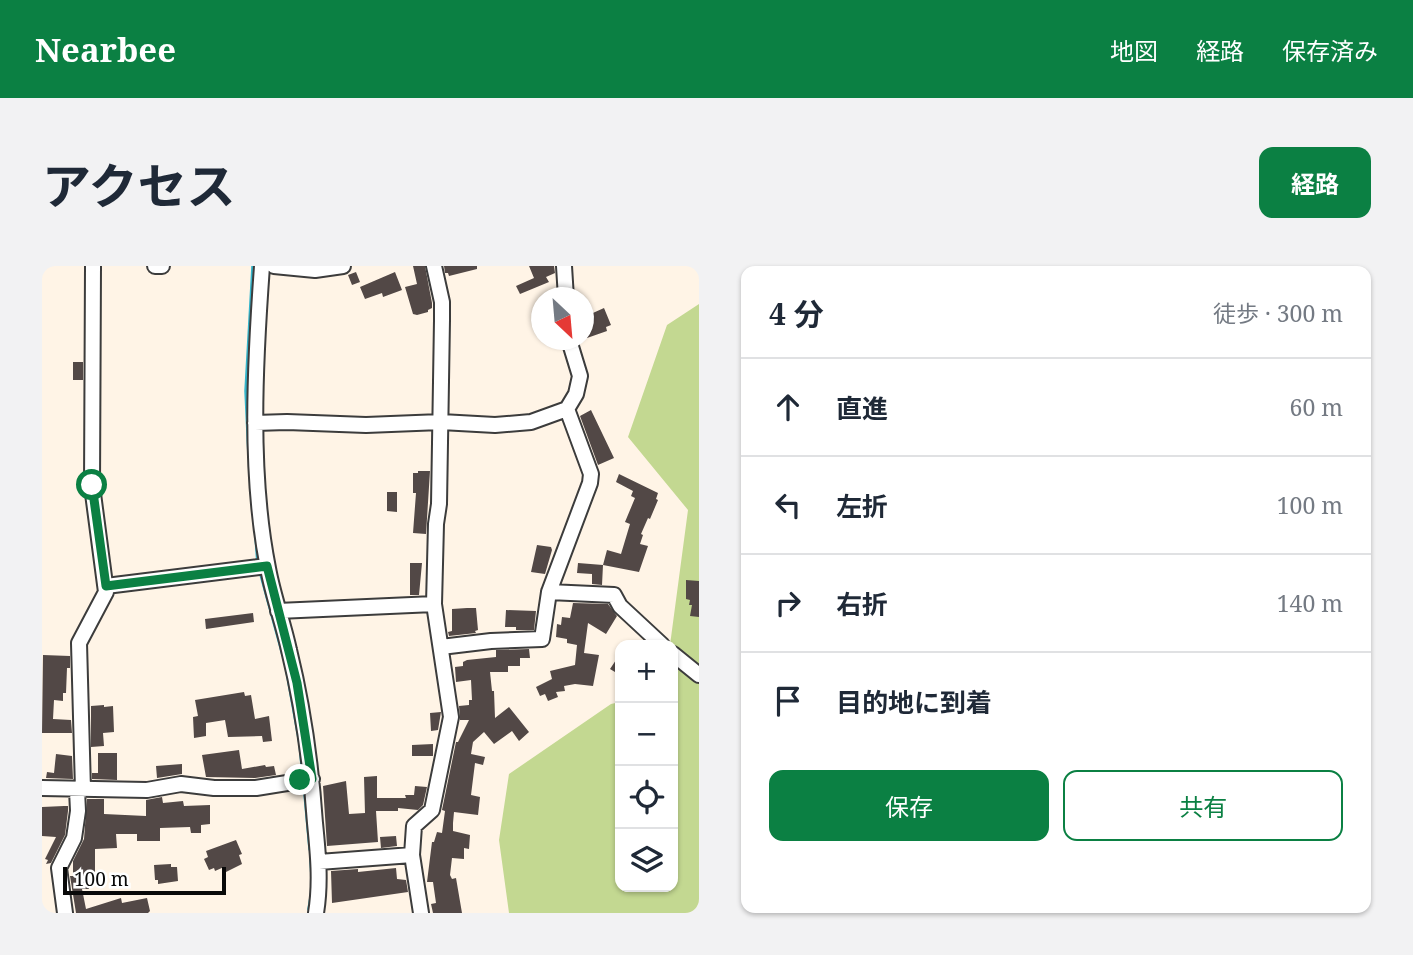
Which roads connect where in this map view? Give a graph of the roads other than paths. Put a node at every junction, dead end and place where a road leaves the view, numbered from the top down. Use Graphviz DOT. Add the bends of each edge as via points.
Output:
graph roads {
  1 [pos="93,266"];
  2 [pos="155,266"];
  3 [pos="162,266"];
  4 [pos="262,266"];
  5 [pos="274,266"];
  6 [pos="342,266"];
  7 [pos="434,266"];
  8 [pos="564,266"];
  9 [pos="565,287"];
  10 [pos="572,350"];
  11 [pos="567,409"];
  12 [pos="441,422"];
  13 [pos="255,423"];
  14 [pos="262,566"];
  15 [pos="106,586"];
  16 [pos="549,592"];
  17 [pos="434,604"];
  18 [pos="278,611"];
  19 [pos="657,640"];
  20 [pos="441,648"];
  21 [pos="678,658"];
  22 [pos="699,675"];
  23 [pos="306,780"];
  24 [pos="42,788"];
  25 [pos="80,790"];
  26 [pos="412,855"];
  27 [pos="319,862"];
  28 [pos="316,912"];
  29 [pos="65,913"];
  30 [pos="421,913"];
  1 -- 15 [label="street" via="92,485"];
  2 -- 3 [label="street"];
  4 -- 13 [label="street"];
  5 -- 6 [label="street" via="314,270"];
  7 -- 12 [label="street" via="442,302"];
  8 -- 9 [label="street"];
  10 -- 11 [label="street" via="580,376"];
  11 -- 12 [label="street" via="530,422"];
  11 -- 16 [label="street" via="591,474"];
  12 -- 13 [label="street"];
  12 -- 17 [label="street"];
  13 -- 14 [label="street"];
  14 -- 15 [label="street"];
  14 -- 18 [label="street"];
  15 -- 25 [label="street" via="79,643"];
  16 -- 19 [label="street" via="614,595"];
  16 -- 20 [label="street" via="541,639"];
  17 -- 18 [label="street"];
  17 -- 20 [label="street"];
  18 -- 23 [label="street" via="297,683"];
  20 -- 26 [label="street" via="450,724 432,810 414,826"];
  21 -- 22 [label="street"];
  23 -- 25 [label="street" via="256,788 181,784 146,790"];
  23 -- 27 [label="street"];
  24 -- 25 [label="street"];
  25 -- 29 [label="street" via="74,838 59,868"];
  26 -- 27 [label="street"];
  26 -- 30 [label="street"];
  27 -- 28 [label="street"];
}
